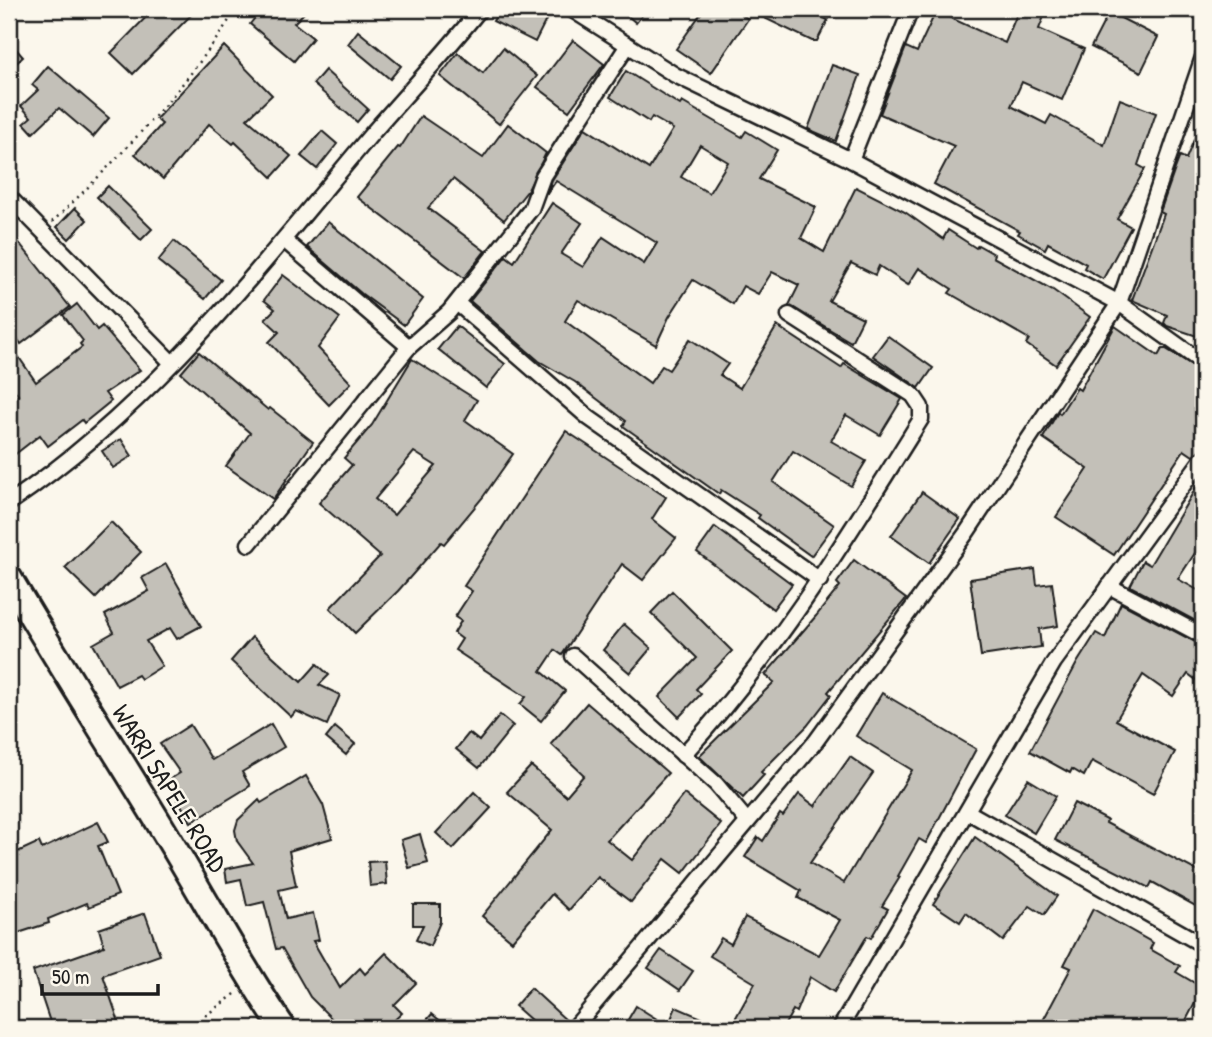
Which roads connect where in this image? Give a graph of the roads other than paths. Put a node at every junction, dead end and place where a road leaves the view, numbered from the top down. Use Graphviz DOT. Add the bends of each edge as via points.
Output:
graph roads {
  1 [pos="480,9"];
  2 [pos="571,9"];
  3 [pos="911,9"];
  4 [pos="628,46"];
  5 [pos="1203,57"];
  6 [pos="851,160"];
  7 [pos="9,197"];
  8 [pos="284,240"];
  9 [pos="457,303"];
  10 [pos="1119,303"];
  11 [pos="789,315"];
  12 [pos="409,347"];
  13 [pos="172,363"];
  14 [pos="1203,363"];
  15 [pos="1203,458"];
  16 [pos="9,503"];
  17 [pos="249,544"];
  18 [pos="9,578"];
  19 [pos="820,580"];
  20 [pos="1109,586"];
  21 [pos="1203,636"];
  22 [pos="573,656"];
  23 [pos="683,755"];
  24 [pos="968,812"];
  25 [pos="747,821"];
  26 [pos="1203,945"];
  27 [pos="283,1028"];
  28 [pos="574,1028"];
  29 [pos="840,1028"];
  1 -- 8 [label="street"];
  2 -- 4 [label="street"];
  3 -- 6 [label="street"];
  4 -- 6 [label="street" via="675,75"];
  4 -- 9 [label="street" via="543,176 531,209"];
  5 -- 10 [label="street"];
  6 -- 10 [label="street"];
  7 -- 13 [label="street"];
  8 -- 12 [label="street"];
  8 -- 13 [label="street"];
  9 -- 12 [label="street"];
  9 -- 19 [label="street" via="590,418"];
  10 -- 14 [label="street"];
  10 -- 25 [label="street" via="967,532 816,741"];
  11 -- 19 [label="street" via="913,395 921,407 921,419"];
  12 -- 17 [label="street"];
  13 -- 16 [label="street" via="82,450"];
  15 -- 20 [label="street"];
  18 -- 27 [label="highway, WARRI SAPELE ROAD"];
  19 -- 23 [label="street" via="721,714"];
  20 -- 21 [label="street"];
  20 -- 24 [label="street" via="1054,662"];
  22 -- 23 [label="street"];
  23 -- 25 [label="street"];
  24 -- 26 [label="street"];
  24 -- 29 [label="street"];
  25 -- 28 [label="street"];
}
